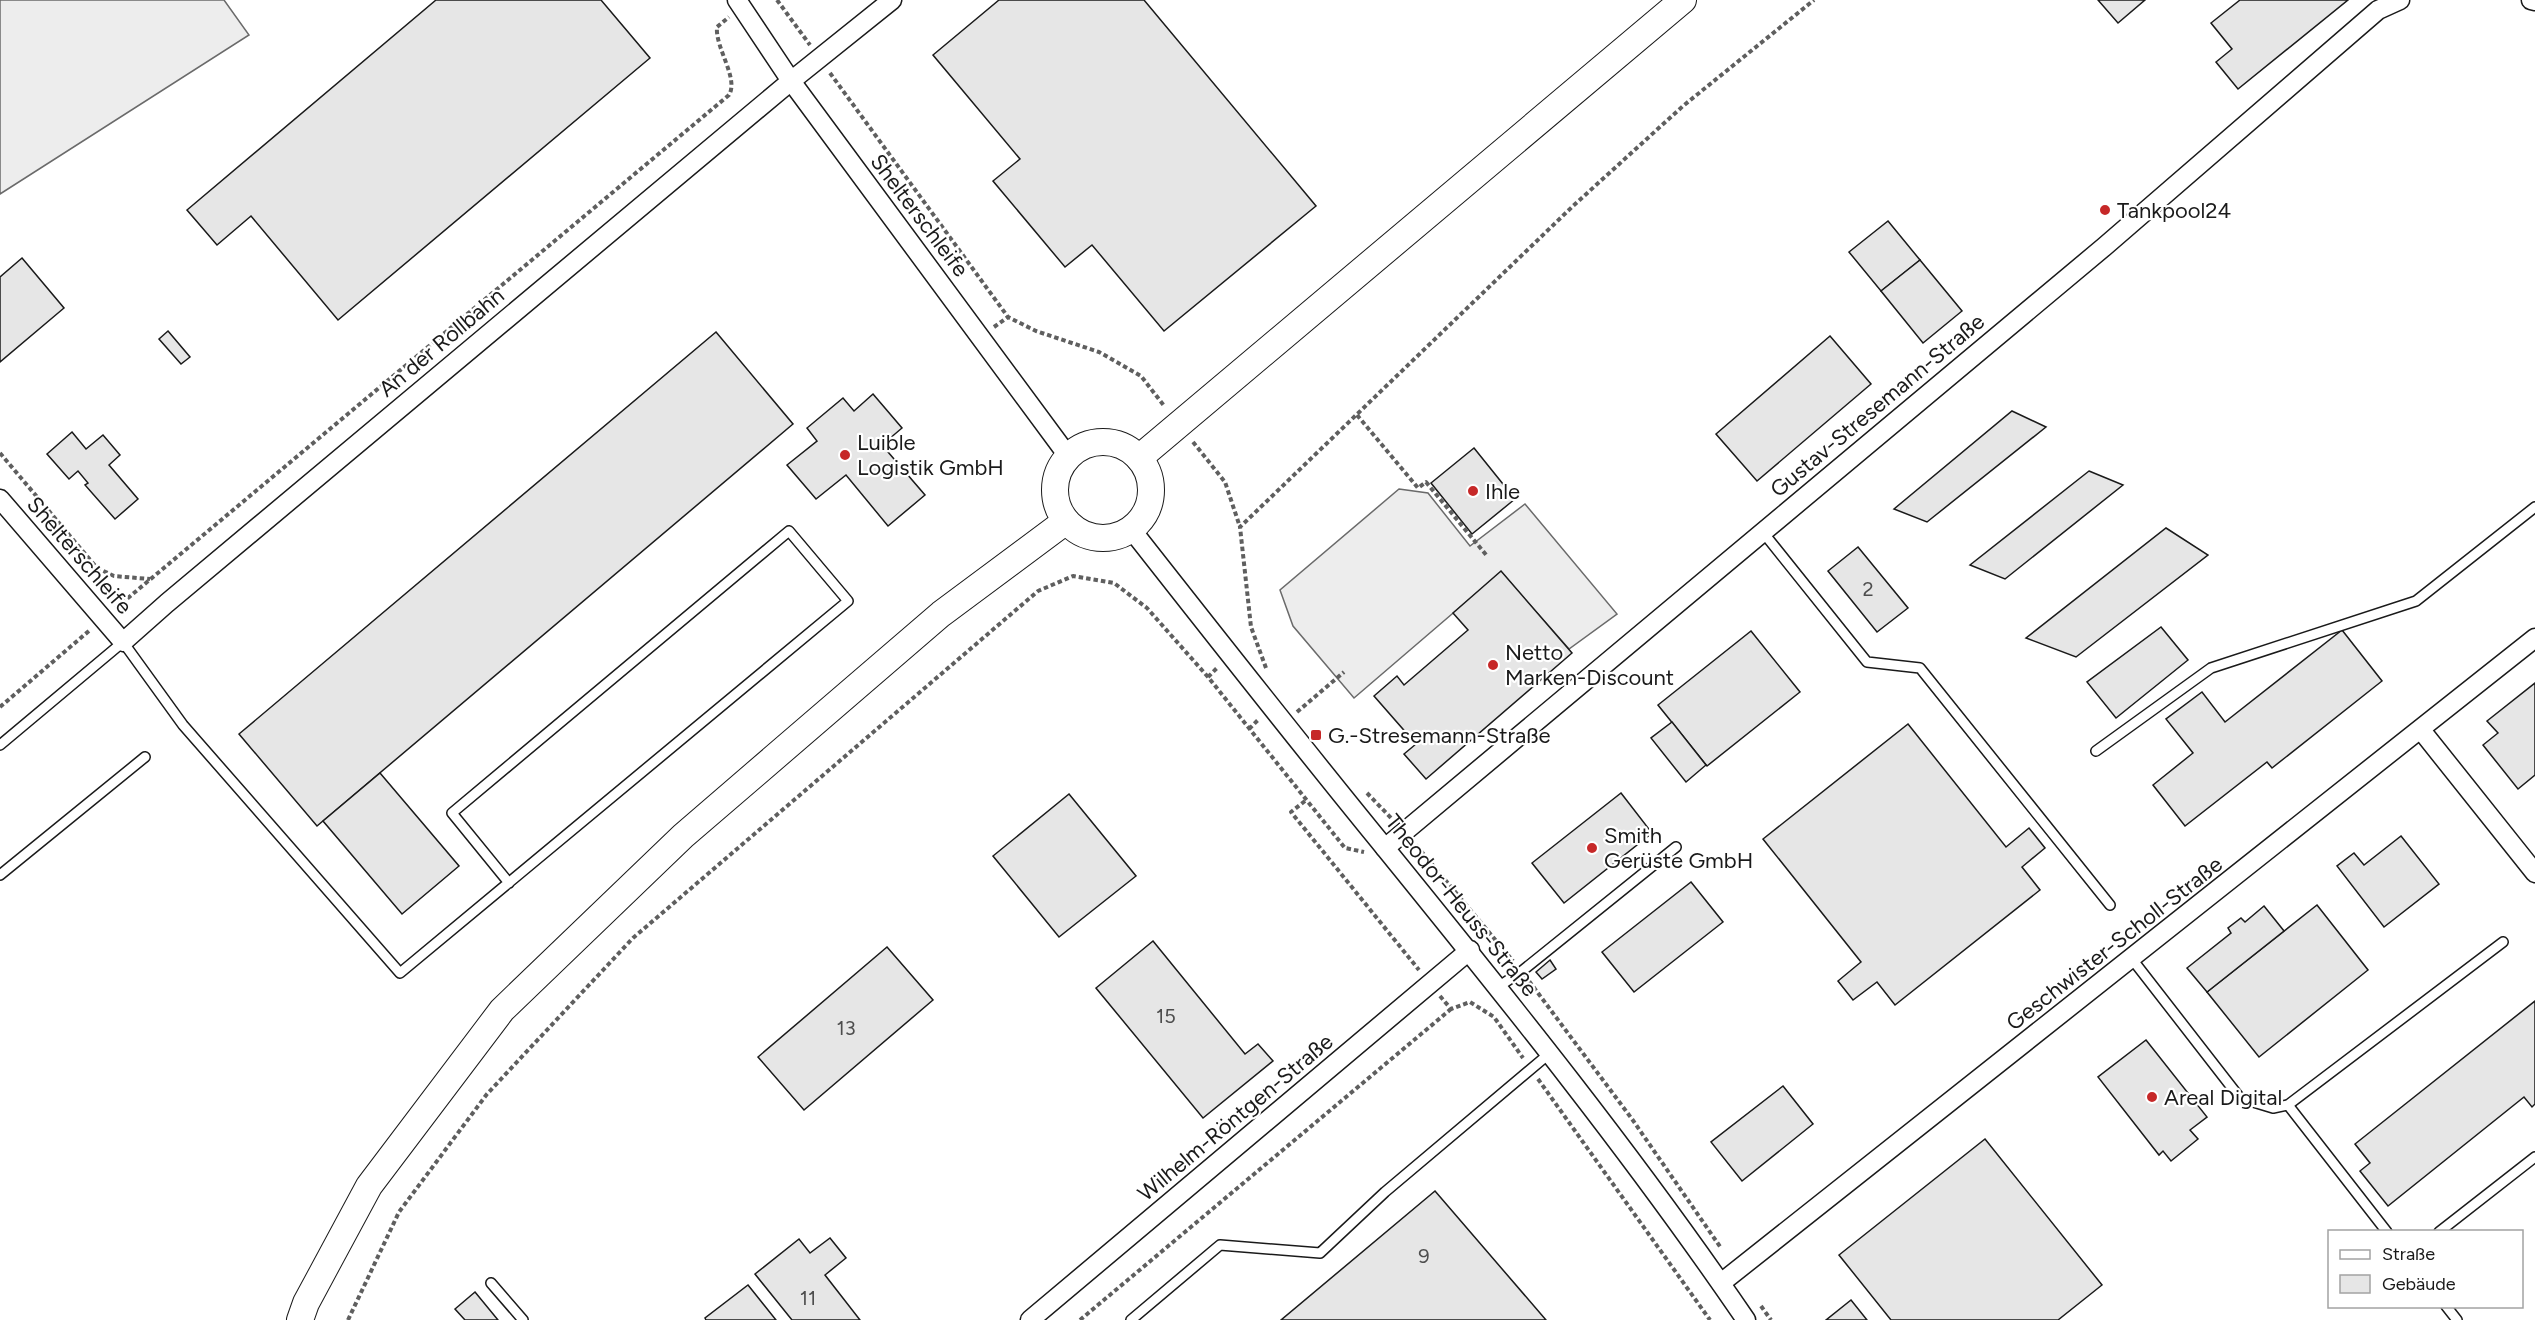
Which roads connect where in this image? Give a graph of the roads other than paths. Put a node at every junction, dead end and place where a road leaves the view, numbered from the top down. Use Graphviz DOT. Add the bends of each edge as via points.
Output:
graph roads {
  1 [pos="892,0"];
  2 [pos="1683,0"];
  3 [pos="2400,0"];
  4 [pos="739,3"];
  5 [pos="791,81"];
  6 [pos="1068,456"];
  7 [pos="1139,458"];
  8 [pos="0,499"];
  9 [pos="2535,507"];
  10 [pos="1066,521"];
  11 [pos="1131,529"];
  12 [pos="1762,531"];
  13 [pos="2535,638"];
  14 [pos="123,642"];
  15 [pos="2421,730"];
  16 [pos="0,745"];
  17 [pos="2096,751"];
  18 [pos="145,757"];
  19 [pos="1676,847"];
  20 [pos="1385,848"];
  21 [pos="2535,873"];
  22 [pos="0,875"];
  23 [pos="509,883"];
  24 [pos="2110,905"];
  25 [pos="2503,942"];
  26 [pos="1470,950"];
  27 [pos="2132,959"];
  28 [pos="1498,987"];
  29 [pos="1550,1053"];
  30 [pos="2288,1105"];
  31 [pos="2535,1157"];
  32 [pos="2385,1230"];
  33 [pos="2442,1230"];
  34 [pos="491,1283"];
  35 [pos="1721,1283"];
  36 [pos="2448,1308"];
  37 [pos="300,1320"];
  38 [pos="523,1320"];
  39 [pos="1030,1320"];
  40 [pos="1131,1320"];
  41 [pos="1746,1320"];
  42 [pos="2457,1320"];
  1 -- 5 [label="street, An der Rollbahn"];
  2 -- 7 [label="main road"];
  3 -- 12 [label="street, Gustav-Stresemann-Straße" via="2378,10 2104,247"];
  4 -- 5 [label="street, Shelterschleife"];
  5 -- 6 [label="street, Shelterschleife"];
  5 -- 14 [label="street, An der Rollbahn"];
  6 -- 7 [label="main road" via="1085,445 1104,442 1124,446"];
  6 -- 10 [label="main road" via="1055,488"];
  7 -- 11 [label="main road" via="1151,487 1142,518"];
  8 -- 14 [label="street, Shelterschleife"];
  9 -- 17 [label="lane" via="2416,601 2211,668"];
  10 -- 11 [label="main road" via="1080,532 1097,537 1115,536"];
  10 -- 37 [label="main road" via="941,614 683,836 502,1010 369,1186"];
  11 -- 20 [label="street, Theodor-Heuss-Straße"];
  12 -- 20 [label="street, Gustav-Stresemann-Straße"];
  12 -- 24 [label="lane" via="1867,662 1920,668"];
  13 -- 15 [label="street, Geschwister-Scholl-Straße"];
  14 -- 16 [label="lane"];
  14 -- 23 [label="lane" via="183,725 400,973"];
  15 -- 21 [label="street"];
  15 -- 27 [label="street, Geschwister-Scholl-Straße"];
  18 -- 22 [label="lane"];
  19 -- 28 [label="lane"];
  20 -- 26 [label="street, Theodor-Heuss-Straße"];
  23 -- 23 [label="lane" via="848,601 789,531 452,813"];
  25 -- 30 [label="lane"];
  26 -- 28 [label="street, Theodor-Heuss-Straße"];
  26 -- 39 [label="street, Wilhelm-Röntgen-Straße"];
  27 -- 30 [label="lane" via="2240,1098 2272,1108"];
  27 -- 35 [label="street, Geschwister-Scholl-Straße"];
  28 -- 29 [label="street, Theodor-Heuss-Straße"];
  29 -- 35 [label="street, Theodor-Heuss-Straße"];
  29 -- 40 [label="lane" via="1385,1192 1320,1253 1220,1245"];
  30 -- 32 [label="lane"];
  31 -- 33 [label="lane"];
  34 -- 38 [label="lane"];
  35 -- 41 [label="street, Theodor-Heuss-Straße"];
  36 -- 42 [label="lane"];
}
